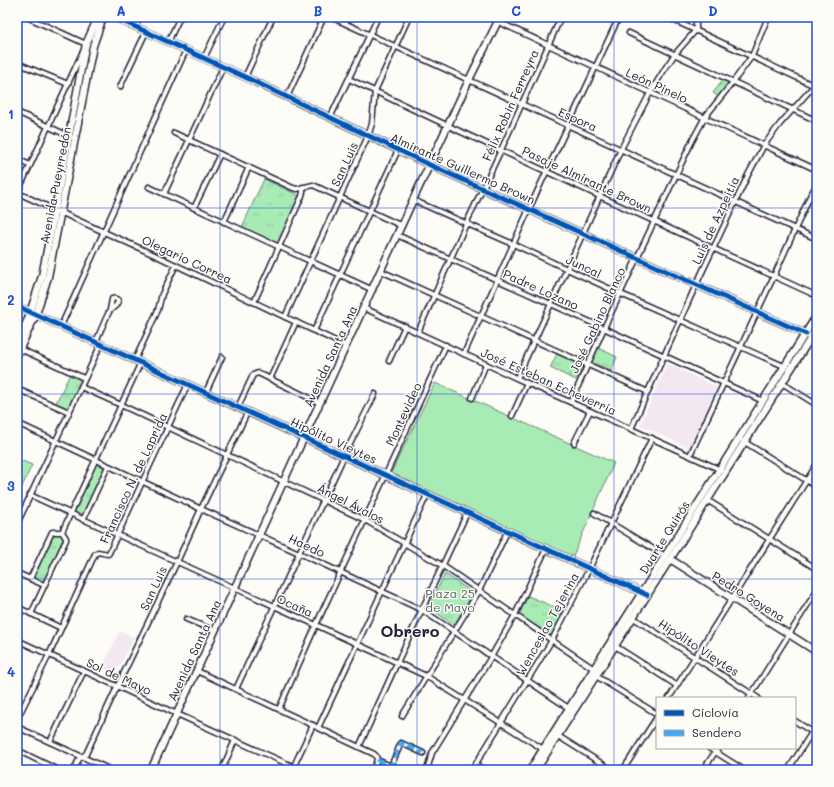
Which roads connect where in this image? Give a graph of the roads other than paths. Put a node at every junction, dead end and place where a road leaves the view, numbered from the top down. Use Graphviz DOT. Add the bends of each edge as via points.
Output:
graph roads {
  1 [pos="27,17"];
  2 [pos="98,17"];
  3 [pos="103,17"];
  4 [pos="114,17"];
  5 [pos="140,17"];
  6 [pos="180,17"];
  7 [pos="224,17"];
  8 [pos="273,17"];
  9 [pos="324,17"];
  10 [pos="331,17"];
  11 [pos="378,17"];
  12 [pos="409,17"];
  13 [pos="488,17"];
  14 [pos="561,17"];
  15 [pos="619,17"];
  16 [pos="667,17"];
  17 [pos="696,17"];
  18 [pos="768,17"];
  19 [pos="499,19"];
  20 [pos="135,27"];
  21 [pos="696,30"];
  22 [pos="146,32"];
  23 [pos="628,33"];
  24 [pos="370,35"];
  25 [pos="168,42"];
  26 [pos="86,44"];
  27 [pos="548,45"];
  28 [pos="395,46"];
  29 [pos="186,50"];
  30 [pos="675,54"];
  31 [pos="752,56"];
  32 [pos="204,58"];
  33 [pos="17,62"];
  34 [pos="223,67"];
  35 [pos="595,67"];
  36 [pos="817,76"];
  37 [pos="245,77"];
  38 [pos="349,78"];
  39 [pos="469,80"];
  40 [pos="733,82"];
  41 [pos="68,84"];
  42 [pos="120,86"];
  43 [pos="815,86"];
  44 [pos="375,91"];
  45 [pos="650,93"];
  46 [pos="287,97"];
  47 [pos="521,104"];
  48 [pos="792,110"];
  49 [pos="17,112"];
  50 [pos="705,117"];
  51 [pos="330,118"];
  52 [pos="817,121"];
  53 [pos="48,126"];
  54 [pos="448,126"];
  55 [pos="569,126"];
  56 [pos="174,133"];
  57 [pos="368,136"];
  58 [pos="72,137"];
  59 [pos="189,140"];
  60 [pos="764,146"];
  61 [pos="622,149"];
  62 [pos="398,150"];
  63 [pos="501,150"];
  64 [pos="220,154"];
  65 [pos="17,159"];
  66 [pos="30,165"];
  67 [pos="430,165"];
  68 [pos="249,167"];
  69 [pos="817,170"];
  70 [pos="547,172"];
  71 [pos="676,174"];
  72 [pos="817,184"];
  73 [pos="149,187"];
  74 [pos="302,188"];
  75 [pos="482,188"];
  76 [pos="17,194"];
  77 [pos="164,194"];
  78 [pos="599,196"];
  79 [pos="340,198"];
  80 [pos="413,200"];
  81 [pos="734,202"];
  82 [pos="194,208"];
  83 [pos="529,209"];
  84 [pos="58,211"];
  85 [pos="370,211"];
  86 [pos="224,222"];
  87 [pos="654,222"];
  88 [pos="466,224"];
  89 [pos="402,226"];
  90 [pos="796,230"];
  91 [pos="104,232"];
  92 [pos="583,233"];
  93 [pos="397,235"];
  94 [pos="817,240"];
  95 [pos="513,244"];
  96 [pos="279,247"];
  97 [pos="713,248"];
  98 [pos="637,258"];
  99 [pos="450,259"];
  100 [pos="310,261"];
  101 [pos="176,265"];
  102 [pos="567,269"];
  103 [pos="381,271"];
  104 [pos="340,275"];
  105 [pos="774,276"];
  106 [pos="497,280"];
  107 [pos="696,285"];
  108 [pos="373,290"];
  109 [pos="621,294"];
  110 [pos="434,295"];
  111 [pos="817,296"];
  112 [pos="254,302"];
  113 [pos="550,304"];
  114 [pos="17,306"];
  115 [pos="364,308"];
  116 [pos="110,310"];
  117 [pos="757,312"];
  118 [pos="33,313"];
  119 [pos="285,316"];
  120 [pos="481,317"];
  121 [pos="816,319"];
  122 [pos="680,320"];
  123 [pos="296,322"];
  124 [pos="60,326"];
  125 [pos="405,326"];
  126 [pos="604,328"];
  127 [pos="817,328"];
  128 [pos="314,331"];
  129 [pos="418,332"];
  130 [pos="806,334"];
  131 [pos="534,341"];
  132 [pos="17,342"];
  133 [pos="98,343"];
  134 [pos="446,345"];
  135 [pos="346,346"];
  136 [pos="741,347"];
  137 [pos="18,352"];
  138 [pos="464,354"];
  139 [pos="664,356"];
  140 [pos="222,357"];
  141 [pos="138,361"];
  142 [pos="389,361"];
  143 [pos="486,364"];
  144 [pos="588,365"];
  145 [pos="787,368"];
  146 [pos="84,378"];
  147 [pos="517,378"];
  148 [pos="270,379"];
  149 [pos="527,383"];
  150 [pos="724,383"];
  151 [pos="782,383"];
  152 [pos="188,384"];
  153 [pos="81,387"];
  154 [pos="17,389"];
  155 [pos="206,392"];
  156 [pos="648,392"];
  157 [pos="375,394"];
  158 [pos="472,398"];
  159 [pos="763,401"];
  160 [pos="571,402"];
  161 [pos="320,403"];
  162 [pos="121,405"];
  163 [pos="817,405"];
  164 [pos="238,407"];
  165 [pos="590,410"];
  166 [pos="248,411"];
  167 [pos="69,412"];
  168 [pos="512,416"];
  169 [pos="17,423"];
  170 [pos="168,427"];
  171 [pos="631,429"];
  172 [pos="304,437"];
  173 [pos="652,438"];
  174 [pos="55,440"];
  175 [pos="742,440"];
  176 [pos="574,443"];
  177 [pos="228,455"];
  178 [pos="690,455"];
  179 [pos="344,456"];
  180 [pos="95,460"];
  181 [pos="817,464"];
  182 [pos="108,466"];
  183 [pos="722,470"];
  184 [pos="385,475"];
  185 [pos="807,480"];
  186 [pos="142,482"];
  187 [pos="284,482"];
  188 [pos="817,487"];
  189 [pos="427,494"];
  190 [pos="30,495"];
  191 [pos="324,500"];
  192 [pos="707,500"];
  193 [pos="201,509"];
  194 [pos="467,513"];
  195 [pos="594,513"];
  196 [pos="70,514"];
  197 [pos="83,520"];
  198 [pos="365,520"];
  199 [pos="611,523"];
  200 [pos="17,524"];
  201 [pos="62,532"];
  202 [pos="508,532"];
  203 [pos="259,534"];
  204 [pos="117,535"];
  205 [pos="769,539"];
  206 [pos="404,543"];
  207 [pos="546,549"];
  208 [pos="299,552"];
  209 [pos="667,557"];
  210 [pos="177,562"];
  211 [pos="443,566"];
  212 [pos="589,569"];
  213 [pos="817,569"];
  214 [pos="340,572"];
  215 [pos="17,573"];
  216 [pos="30,579"];
  217 [pos="44,585"];
  218 [pos="235,588"];
  219 [pos="817,590"];
  220 [pos="382,591"];
  221 [pos="479,591"];
  222 [pos="645,594"];
  223 [pos="732,598"];
  224 [pos="275,606"];
  225 [pos="17,607"];
  226 [pos="422,610"];
  227 [pos="31,614"];
  228 [pos="515,615"];
  229 [pos="630,616"];
  230 [pos="186,619"];
  231 [pos="316,625"];
  232 [pos="61,628"];
  233 [pos="215,631"];
  234 [pos="454,631"];
  235 [pos="789,634"];
  236 [pos="17,640"];
  237 [pos="552,640"];
  238 [pos="357,644"];
  239 [pos="615,646"];
  240 [pos="817,652"];
  241 [pos="49,655"];
  242 [pos="491,657"];
  243 [pos="695,657"];
  244 [pos="397,663"];
  245 [pos="594,669"];
  246 [pos="84,671"];
  247 [pos="196,671"];
  248 [pos="426,676"];
  249 [pos="596,676"];
  250 [pos="528,681"];
  251 [pos="117,686"];
  252 [pos="676,686"];
  253 [pos="236,689"];
  254 [pos="750,696"];
  255 [pos="670,697"];
  256 [pos="464,700"];
  257 [pos="278,709"];
  258 [pos="571,710"];
  259 [pos="177,714"];
  260 [pos="656,715"];
  261 [pos="402,716"];
  262 [pos="656,718"];
  263 [pos="17,719"];
  264 [pos="501,723"];
  265 [pos="796,723"];
  266 [pos="817,724"];
  267 [pos="313,725"];
  268 [pos="17,727"];
  269 [pos="318,728"];
  270 [pos="812,732"];
  271 [pos="817,735"];
  272 [pos="558,736"];
  273 [pos="235,740"];
  274 [pos="50,742"];
  275 [pos="359,747"];
  276 [pos="543,749"];
  277 [pos="711,749"];
  278 [pos="718,749"];
  279 [pos="17,750"];
  280 [pos="716,752"];
  281 [pos="423,753"];
  282 [pos="82,757"];
  283 [pos="377,760"];
  284 [pos="383,763"];
  285 [pos="475,765"];
  286 [pos="293,768"];
  287 [pos="58,770"];
  288 [pos="74,770"];
  289 [pos="110,770"];
  290 [pos="151,770"];
  291 [pos="222,770"];
  292 [pos="301,770"];
  293 [pos="373,770"];
  294 [pos="380,770"];
  295 [pos="428,770"];
  296 [pos="472,770"];
  297 [pos="486,770"];
  298 [pos="530,770"];
  299 [pos="536,770"];
  300 [pos="612,770"];
  301 [pos="624,770"];
  302 [pos="704,770"];
  303 [pos="744,770"];
  304 [pos="788,770"];
  1 -- 26 [label="street"];
  2 -- 26 [label="main road, Avenida Pueyrredón"];
  3 -- 58 [label="main road, Avenida Pueyrredón" via="93,46"];
  4 -- 20 [label="main road, Almirante Guillermo Brown"];
  5 -- 20 [label="street"];
  6 -- 25 [label="street"];
  7 -- 32 [label="street"];
  8 -- 37 [label="street"];
  9 -- 46 [label="street"];
  10 -- 24 [label="street, Espora"];
  11 -- 24 [label="street"];
  12 -- 28 [label="street, San Luis"];
  13 -- 19 [label="street, León Pinelo"];
  14 -- 27 [label="street, Félix Robin Ferreyra"];
  15 -- 35 [label="street"];
  16 -- 21 [label="street"];
  17 -- 21 [label="street"];
  18 -- 31 [label="street, José Gabino Blanco"];
  19 -- 27 [label="street, León Pinelo"];
  19 -- 39 [label="main road, Avenida Santa Ana"];
  20 -- 22 [label="main road, Almirante Guillermo Brown"];
  21 -- 30 [label="street"];
  21 -- 31 [label="street"];
  22 -- 25 [label="main road, Almirante Guillermo Brown"];
  22 -- 42 [label="street"];
  23 -- 30 [label="street"];
  24 -- 28 [label="street, Espora"];
  24 -- 38 [label="street"];
  25 -- 29 [label="main road, Almirante Guillermo Brown"];
  26 -- 41 [label="street"];
  26 -- 58 [label="main road, Avenida Pueyrredón"];
  27 -- 35 [label="street, León Pinelo"];
  27 -- 47 [label="street, Félix Robin Ferreyra"];
  28 -- 39 [label="street, Espora"];
  28 -- 44 [label="street, San Luis"];
  29 -- 32 [label="main road, Almirante Guillermo Brown"];
  29 -- 91 [label="street"];
  30 -- 40 [label="street"];
  30 -- 45 [label="street"];
  31 -- 40 [label="street, José Gabino Blanco"];
  31 -- 43 [label="street"];
  32 -- 34 [label="main road, Almirante Guillermo Brown"];
  33 -- 41 [label="street"];
  34 -- 37 [label="main road, Almirante Guillermo Brown"];
  34 -- 59 [label="street"];
  35 -- 45 [label="street, León Pinelo"];
  35 -- 55 [label="street"];
  36 -- 43 [label="street, Luis de Azpeitía"];
  37 -- 46 [label="main road, Almirante Guillermo Brown"];
  38 -- 44 [label="street, Pasaje Almirante Brown"];
  38 -- 51 [label="street"];
  39 -- 47 [label="street, Espora"];
  39 -- 54 [label="main road, Avenida Santa Ana"];
  40 -- 48 [label="street"];
  40 -- 50 [label="street, José Gabino Blanco"];
  41 -- 53 [label="street"];
  43 -- 48 [label="street, Luis de Azpeitía"];
  44 -- 54 [label="street, Pasaje Almirante Brown"];
  44 -- 57 [label="street, San Luis" via="372,124"];
  45 -- 50 [label="street, León Pinelo"];
  45 -- 61 [label="street"];
  46 -- 51 [label="main road, Almirante Guillermo Brown"];
  47 -- 55 [label="street, Espora"];
  47 -- 63 [label="street, Félix Robin Ferreyra"];
  48 -- 52 [label="street"];
  48 -- 60 [label="street, Luis de Azpeitía"];
  49 -- 53 [label="street"];
  50 -- 60 [label="street, León Pinelo"];
  50 -- 71 [label="street, José Gabino Blanco"];
  51 -- 57 [label="main road, Almirante Guillermo Brown"];
  53 -- 58 [label="street"];
  53 -- 66 [label="street"];
  54 -- 63 [label="street, Pasaje Almirante Brown"];
  54 -- 67 [label="main road, Avenida Santa Ana"];
  55 -- 61 [label="street, Espora"];
  55 -- 70 [label="street"];
  56 -- 59 [label="street"];
  57 -- 62 [label="main road, Almirante Guillermo Brown"];
  57 -- 79 [label="street, San Luis"];
  58 -- 84 [label="main road, Avenida Pueyrredón"];
  59 -- 64 [label="street"];
  59 -- 77 [label="street"];
  60 -- 69 [label="street, León Pinelo"];
  60 -- 81 [label="street, Luis de Azpeitía"];
  61 -- 71 [label="street, Espora"];
  61 -- 78 [label="street"];
  62 -- 67 [label="main road, Almirante Guillermo Brown"];
  62 -- 85 [label="street"];
  63 -- 70 [label="street, Pasaje Almirante Brown"];
  63 -- 75 [label="street, Félix Robin Ferreyra"];
  64 -- 68 [label="street"];
  64 -- 82 [label="street"];
  65 -- 66 [label="street"];
  66 -- 76 [label="street"];
  67 -- 75 [label="main road, Almirante Guillermo Brown"];
  67 -- 80 [label="main road, Avenida Santa Ana"];
  68 -- 74 [label="street" via="293,188"];
  68 -- 86 [label="street"];
  70 -- 78 [label="street, Pasaje Almirante Brown"];
  70 -- 83 [label="street"];
  71 -- 81 [label="street, Espora"];
  71 -- 87 [label="street, José Gabino Blanco"];
  72 -- 90 [label="street"];
  73 -- 77 [label="street"];
  74 -- 79 [label="street" via="313,185"];
  74 -- 96 [label="street" via="304,192"];
  75 -- 83 [label="main road, Almirante Guillermo Brown"];
  75 -- 88 [label="street, Félix Robin Ferreyra"];
  76 -- 84 [label="street, Olegario Correa"];
  77 -- 82 [label="street"];
  78 -- 87 [label="street, Pasaje Almirante Brown"];
  78 -- 92 [label="street"];
  79 -- 85 [label="street"];
  79 -- 100 [label="street, San Luis"];
  80 -- 88 [label="street, Juncal"];
  80 -- 89 [label="main road, Avenida Santa Ana"];
  81 -- 90 [label="street, Espora"];
  81 -- 97 [label="street, Luis de Azpeitía"];
  82 -- 86 [label="street"];
  83 -- 92 [label="main road, Almirante Guillermo Brown"];
  83 -- 95 [label="street"];
  84 -- 91 [label="street, Olegario Correa"];
  84 -- 118 [label="main road, Avenida Pueyrredón"];
  85 -- 89 [label="street"];
  85 -- 104 [label="street"];
  86 -- 96 [label="street"];
  87 -- 97 [label="street, Pasaje Almirante Brown"];
  87 -- 98 [label="street, José Gabino Blanco"];
  88 -- 95 [label="street, Juncal"];
  88 -- 99 [label="street, Félix Robin Ferreyra"];
  89 -- 93 [label="main road, Avenida Santa Ana"];
  90 -- 94 [label="street, Espora"];
  90 -- 105 [label="street"];
  91 -- 101 [label="street, Olegario Correa"];
  91 -- 124 [label="street"];
  92 -- 98 [label="main road, Almirante Guillermo Brown"];
  92 -- 102 [label="street"];
  93 -- 99 [label="street, Padre Lozano"];
  93 -- 103 [label="main road, Avenida Santa Ana"];
  95 -- 102 [label="street, Juncal"];
  95 -- 106 [label="street"];
  96 -- 100 [label="street"];
  96 -- 112 [label="street"];
  97 -- 105 [label="street, Pasaje Almirante Brown"];
  97 -- 107 [label="street, Luis de Azpeitía"];
  98 -- 107 [label="main road, Almirante Guillermo Brown"];
  98 -- 109 [label="street, José Gabino Blanco"];
  99 -- 106 [label="street, Padre Lozano"];
  99 -- 110 [label="street, Félix Robin Ferreyra"];
  100 -- 104 [label="street"];
  100 -- 119 [label="street, San Luis"];
  101 -- 112 [label="street, Olegario Correa"];
  101 -- 141 [label="street" via="162,294"];
  102 -- 109 [label="street, Juncal"];
  102 -- 113 [label="street"];
  103 -- 108 [label="main road, Avenida Santa Ana"];
  103 -- 110 [label="street"];
  104 -- 108 [label="street"];
  104 -- 128 [label="street"];
  105 -- 111 [label="street, Pasaje Almirante Brown"];
  105 -- 117 [label="street"];
  106 -- 113 [label="street, Padre Lozano"];
  106 -- 120 [label="street"];
  107 -- 117 [label="main road, Almirante Guillermo Brown"];
  107 -- 122 [label="street, Luis de Azpeitía"];
  108 -- 115 [label="main road, Avenida Santa Ana"];
  109 -- 122 [label="street, Juncal"];
  109 -- 126 [label="street, José Gabino Blanco"];
  110 -- 120 [label="street"];
  110 -- 129 [label="street, Félix Robin Ferreyra"];
  112 -- 119 [label="street, Olegario Correa"];
  113 -- 126 [label="street, Padre Lozano"];
  113 -- 131 [label="street"];
  114 -- 118 [label="main road, Hipólito Vieytes"];
  115 -- 125 [label="street, José Esteban Echeverría"];
  115 -- 135 [label="main road, Avenida Santa Ana"];
  116 -- 133 [label="street"];
  117 -- 130 [label="main road, Almirante Guillermo Brown"];
  117 -- 136 [label="street"];
  118 -- 124 [label="main road, Hipólito Vieytes"];
  118 -- 132 [label="main road, Avenida Pueyrredón"];
  118 -- 137 [label="main road, Avenida Pueyrredón"];
  119 -- 123 [label="street, Olegario Correa"];
  120 -- 131 [label="street"];
  120 -- 138 [label="street"];
  121 -- 130 [label="main road, Duarte Quirós"];
  122 -- 136 [label="street, Juncal"];
  122 -- 139 [label="street, Luis de Azpeitía"];
  123 -- 128 [label="street, Olegario Correa"];
  123 -- 148 [label="street"];
  124 -- 133 [label="main road, Hipólito Vieytes"];
  125 -- 129 [label="street, José Esteban Echeverría"];
  125 -- 142 [label="street"];
  126 -- 139 [label="street, Padre Lozano"];
  126 -- 144 [label="street, José Gabino Blanco"];
  127 -- 145 [label="main road, Duarte Quirós"];
  128 -- 135 [label="street, Olegario Correa"];
  129 -- 134 [label="street, José Esteban Echeverría"];
  130 -- 145 [label="main road, Duarte Quirós"];
  131 -- 144 [label="street"];
  131 -- 147 [label="street"];
  133 -- 141 [label="main road, Hipólito Vieytes"];
  133 -- 146 [label="street"];
  134 -- 138 [label="street, José Esteban Echeverría"];
  134 -- 184 [label="street, Montevideo"];
  135 -- 161 [label="main road, Avenida Santa Ana"];
  136 -- 145 [label="street, Juncal"];
  136 -- 150 [label="street"];
  137 -- 146 [label="street"];
  138 -- 143 [label="street, José Esteban Echeverría"];
  139 -- 150 [label="street, Padre Lozano"];
  139 -- 156 [label="street, Luis de Azpeitía"];
  140 -- 155 [label="street"];
  141 -- 152 [label="main road, Hipólito Vieytes"];
  141 -- 162 [label="street"];
  143 -- 147 [label="street, José Esteban Echeverría"];
  143 -- 158 [label="street"];
  144 -- 156 [label="street"];
  144 -- 160 [label="street, José Gabino Blanco"];
  145 -- 151 [label="main road, Duarte Quirós"];
  145 -- 159 [label="main road, Duarte Quirós"];
  146 -- 153 [label="street"];
  147 -- 149 [label="street, José Esteban Echeverría"];
  148 -- 161 [label="street"];
  148 -- 164 [label="street" via="258,374 253,375"];
  149 -- 160 [label="street, José Esteban Echeverría"];
  149 -- 168 [label="street"];
  150 -- 159 [label="street, Padre Lozano"];
  150 -- 178 [label="street"];
  151 -- 163 [label="street"];
  151 -- 175 [label="main road, Duarte Quirós"];
  152 -- 155 [label="main road, Hipólito Vieytes"];
  152 -- 170 [label="street, Francisco N. de Laprida"];
  153 -- 162 [label="street, Ángel Ávalos"];
  153 -- 167 [label="street"];
  154 -- 167 [label="street"];
  155 -- 164 [label="main road, Hipólito Vieytes"];
  156 -- 171 [label="street, Luis de Azpeitía"];
  157 -- 179 [label="street"];
  159 -- 175 [label="main road, Duarte Quirós"];
  160 -- 165 [label="street, José Esteban Echeverría"];
  161 -- 172 [label="main road, Avenida Santa Ana"];
  162 -- 170 [label="street, Ángel Ávalos"];
  162 -- 180 [label="street"];
  164 -- 166 [label="main road, Hipólito Vieytes"];
  165 -- 171 [label="street, José Esteban Echeverría"];
  165 -- 176 [label="street"];
  166 -- 172 [label="main road, Hipólito Vieytes"];
  166 -- 177 [label="street, San Luis"];
  167 -- 174 [label="street"];
  169 -- 174 [label="street, Haedo"];
  170 -- 177 [label="street, Ángel Ávalos"];
  170 -- 186 [label="street, Francisco N. de Laprida"];
  171 -- 173 [label="street, José Esteban Echeverría"];
  172 -- 179 [label="main road, Hipólito Vieytes"];
  172 -- 187 [label="main road, Avenida Santa Ana"];
  173 -- 178 [label="street, José Esteban Echeverría"];
  173 -- 199 [label="street, Wenceslao Tejerina"];
  174 -- 180 [label="street, Haedo"];
  174 -- 190 [label="street"];
  175 -- 183 [label="main road, Duarte Quirós"];
  175 -- 185 [label="street"];
  177 -- 187 [label="street, Ángel Ávalos"];
  177 -- 193 [label="street, San Luis"];
  178 -- 183 [label="street, José Esteban Echeverría"];
  179 -- 184 [label="main road, Hipólito Vieytes"];
  179 -- 191 [label="street"];
  180 -- 182 [label="street, Haedo"];
  180 -- 196 [label="street"];
  181 -- 185 [label="street"];
  182 -- 186 [label="street, Haedo"];
  182 -- 197 [label="street"];
  183 -- 192 [label="main road, Duarte Quirós"];
  183 -- 209 [label="main road, Duarte Quirós"];
  184 -- 189 [label="main road, Hipólito Vieytes"];
  184 -- 198 [label="street, Montevideo"];
  185 -- 188 [label="street"];
  185 -- 205 [label="street"];
  186 -- 193 [label="street, Haedo"];
  186 -- 204 [label="street, Francisco N. de Laprida"];
  187 -- 191 [label="street, Ángel Ávalos"];
  187 -- 203 [label="main road, Avenida Santa Ana"];
  189 -- 194 [label="main road, Hipólito Vieytes"];
  189 -- 206 [label="street"];
  190 -- 196 [label="street, Ocaña"];
  190 -- 200 [label="street"];
  191 -- 198 [label="street, Ángel Ávalos"];
  191 -- 208 [label="street"];
  192 -- 205 [label="street"];
  192 -- 209 [label="main road, Duarte Quirós"];
  193 -- 203 [label="street, Haedo"];
  193 -- 210 [label="street, San Luis"];
  194 -- 202 [label="main road, Hipólito Vieytes"];
  194 -- 211 [label="street"];
  195 -- 199 [label="street, Pedro Goyena"];
  196 -- 197 [label="street, Ocaña"];
  196 -- 201 [label="street"];
  197 -- 204 [label="street, Ocaña"];
  198 -- 206 [label="street, Ángel Ávalos"];
  198 -- 214 [label="street, Montevideo"];
  199 -- 209 [label="street, Pedro Goyena"];
  199 -- 212 [label="street, Wenceslao Tejerina"];
  201 -- 216 [label="street" via="52,532"];
  201 -- 217 [label="street" via="66,540"];
  202 -- 207 [label="main road, Hipólito Vieytes"];
  202 -- 221 [label="street"];
  203 -- 208 [label="street, Haedo"];
  203 -- 218 [label="main road, Avenida Santa Ana"];
  204 -- 210 [label="street, Ocaña"];
  204 -- 232 [label="street, Francisco N. de Laprida" via="108,554 96,554"];
  205 -- 213 [label="street"];
  205 -- 223 [label="street"];
  206 -- 211 [label="street, Ángel Ávalos"];
  206 -- 220 [label="street"];
  207 -- 212 [label="main road, Hipólito Vieytes"];
  207 -- 228 [label="street"];
  208 -- 214 [label="street, Haedo"];
  208 -- 224 [label="street"];
  209 -- 222 [label="main road, Duarte Quirós"];
  209 -- 223 [label="main road, Pedro Goyena"];
  210 -- 218 [label="street, Ocaña"];
  210 -- 251 [label="street, San Luis"];
  211 -- 221 [label="street, Ángel Ávalos"];
  211 -- 226 [label="street"];
  212 -- 222 [label="main road, Hipólito Vieytes"];
  212 -- 237 [label="street, Wenceslao Tejerina"];
  214 -- 220 [label="street, Haedo"];
  214 -- 231 [label="street, Montevideo"];
  215 -- 216 [label="street"];
  216 -- 217 [label="street"];
  217 -- 227 [label="street"];
  218 -- 224 [label="street, Ocaña"];
  218 -- 233 [label="main road, Avenida Santa Ana"];
  219 -- 235 [label="street"];
  220 -- 226 [label="street, Haedo"];
  220 -- 238 [label="street"];
  221 -- 228 [label="street, Ángel Ávalos"];
  221 -- 234 [label="street"];
  222 -- 229 [label="main road, Duarte Quirós"];
  223 -- 235 [label="main road, Pedro Goyena"];
  223 -- 243 [label="street"];
  224 -- 231 [label="street, Ocaña"];
  224 -- 253 [label="street"];
  225 -- 227 [label="street"];
  226 -- 234 [label="street, Haedo"];
  226 -- 244 [label="street"];
  227 -- 232 [label="street"];
  228 -- 237 [label="street, Ángel Ávalos"];
  228 -- 242 [label="street"];
  229 -- 239 [label="main road, Duarte Quirós"];
  229 -- 243 [label="street, Hipólito Vieytes"];
  229 -- 245 [label="main road, Duarte Quirós"];
  230 -- 233 [label="street"];
  231 -- 238 [label="street, Ocaña"];
  231 -- 257 [label="street, Montevideo"];
  232 -- 241 [label="street, Francisco N. de Laprida"];
  233 -- 247 [label="main road, Avenida Santa Ana"];
  234 -- 242 [label="street, Haedo"];
  234 -- 248 [label="street"];
  235 -- 240 [label="main road, Pedro Goyena"];
  235 -- 254 [label="street"];
  236 -- 241 [label="street, Sol de Mayo"];
  237 -- 245 [label="street, Ángel Ávalos"];
  237 -- 250 [label="street, Wenceslao Tejerina"];
  238 -- 244 [label="street, Ocaña"];
  238 -- 269 [label="street"];
  239 -- 249 [label="main road, Duarte Quirós"];
  239 -- 252 [label="street"];
  241 -- 246 [label="street, Sol de Mayo"];
  241 -- 263 [label="street, Francisco N. de Laprida"];
  242 -- 250 [label="street, Haedo"];
  242 -- 256 [label="street"];
  243 -- 252 [label="street"];
  243 -- 254 [label="street, Hipólito Vieytes"];
  244 -- 248 [label="street, Ocaña"];
  244 -- 275 [label="street"];
  245 -- 258 [label="main road, Duarte Quirós"];
  246 -- 251 [label="street, Sol de Mayo"];
  246 -- 274 [label="street"];
  247 -- 253 [label="street"];
  247 -- 259 [label="main road, Avenida Santa Ana"];
  248 -- 256 [label="street, Ocaña"];
  248 -- 261 [label="street"];
  249 -- 258 [label="main road, Duarte Quirós"];
  249 -- 260 [label="street"];
  250 -- 258 [label="street, Haedo"];
  250 -- 264 [label="street, Wenceslao Tejerina"];
  251 -- 259 [label="street, Sol de Mayo"];
  251 -- 282 [label="street, San Luis" via="86,754"];
  252 -- 255 [label="street"];
  253 -- 257 [label="street"];
  256 -- 264 [label="street, Ocaña"];
  256 -- 295 [label="street" via="432,753"];
  257 -- 267 [label="street"];
  258 -- 272 [label="main road, Duarte Quirós"];
  258 -- 276 [label="main road, Duarte Quirós"];
  259 -- 273 [label="street, Sol de Mayo"];
  259 -- 290 [label="main road, Avenida Santa Ana"];
  262 -- 301 [label="street"];
  264 -- 276 [label="street, Ocaña"];
  264 -- 285 [label="street, Wenceslao Tejerina"];
  265 -- 270 [label="street"];
  266 -- 270 [label="street"];
  267 -- 269 [label="street"];
  267 -- 286 [label="street"];
  268 -- 274 [label="street"];
  269 -- 275 [label="street"];
  270 -- 271 [label="street"];
  270 -- 304 [label="street"];
  272 -- 299 [label="main road, Duarte Quirós"];
  272 -- 300 [label="street"];
  273 -- 286 [label="street, Sol de Mayo"];
  273 -- 291 [label="street"];
  274 -- 282 [label="street"];
  275 -- 283 [label="street" via="374,754"];
  276 -- 298 [label="main road, Duarte Quirós"];
  277 -- 280 [label="street"];
  278 -- 280 [label="street"];
  279 -- 287 [label="street"];
  280 -- 302 [label="street"];
  280 -- 303 [label="street"];
  281 -- 284 [label="street" via="401,743 391,766"];
  282 -- 288 [label="street, San Luis"];
  282 -- 289 [label="street"];
  283 -- 284 [label="street"];
  283 -- 293 [label="street"];
  284 -- 294 [label="street"];
  285 -- 296 [label="street, Wenceslao Tejerina"];
  285 -- 297 [label="street"];
  286 -- 292 [label="street, Sol de Mayo"];
}
